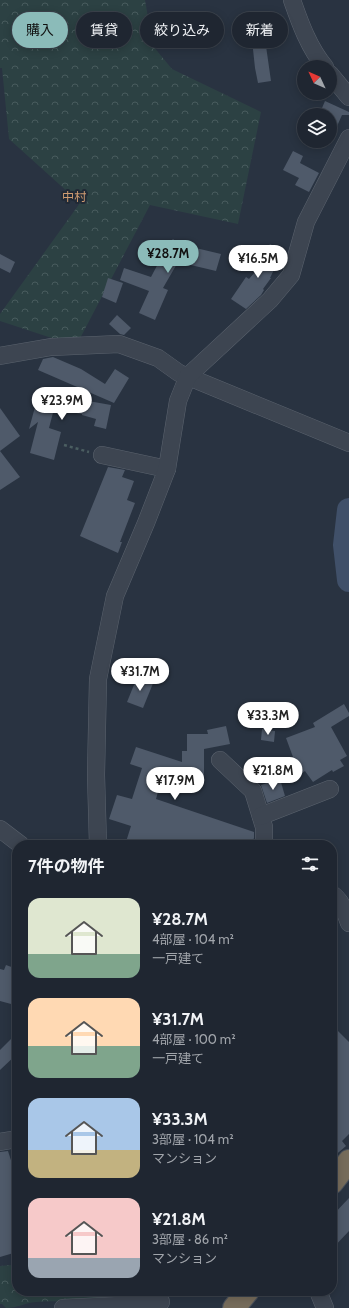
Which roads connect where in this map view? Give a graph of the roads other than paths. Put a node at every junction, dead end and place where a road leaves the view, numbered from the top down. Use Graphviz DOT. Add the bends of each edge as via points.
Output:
graph roads {
  1 [pos="292,0"];
  2 [pos="319,60"];
  3 [pos="337,82"];
  4 [pos="349,96"];
  5 [pos="349,138"];
  6 [pos="0,356"];
  7 [pos="188,376"];
  8 [pos="349,443"];
  9 [pos="102,455"];
  10 [pos="167,469"];
  11 [pos="220,760"];
  12 [pos="330,789"];
  13 [pos="260,816"];
  14 [pos="0,829"];
  15 [pos="14,840"];
  16 [pos="98,840"];
  17 [pos="264,840"];
  18 [pos="337,898"];
  19 [pos="349,923"];
  20 [pos="12,1140"];
  21 [pos="0,1142"];
  22 [pos="349,1161"];
  23 [pos="337,1177"];
  24 [pos="244,1296"];
  25 [pos="320,1296"];
  26 [pos="164,1297"];
  27 [pos="63,1308"];
  28 [pos="234,1308"];
  29 [pos="325,1308"];
  1 -- 2 [label="street"];
  3 -- 4 [label="street"];
  5 -- 7 [label="street" via="306,222 290,275 270,300"];
  6 -- 7 [label="street" via="51,347 119,344 158,358 179,373"];
  7 -- 8 [label="street"];
  7 -- 10 [label="street" via="178,401"];
  9 -- 10 [label="street"];
  10 -- 16 [label="street" via="115,596 98,679"];
  11 -- 13 [label="street" via="253,790"];
  12 -- 13 [label="street"];
  13 -- 17 [label="street" via="264,827"];
  14 -- 15 [label="street"];
  18 -- 19 [label="street"];
  20 -- 21 [label="street"];
  22 -- 23 [label="highway"];
  24 -- 28 [label="highway"];
  25 -- 29 [label="street"];
  26 -- 27 [label="street" via="126,1305"];
}
